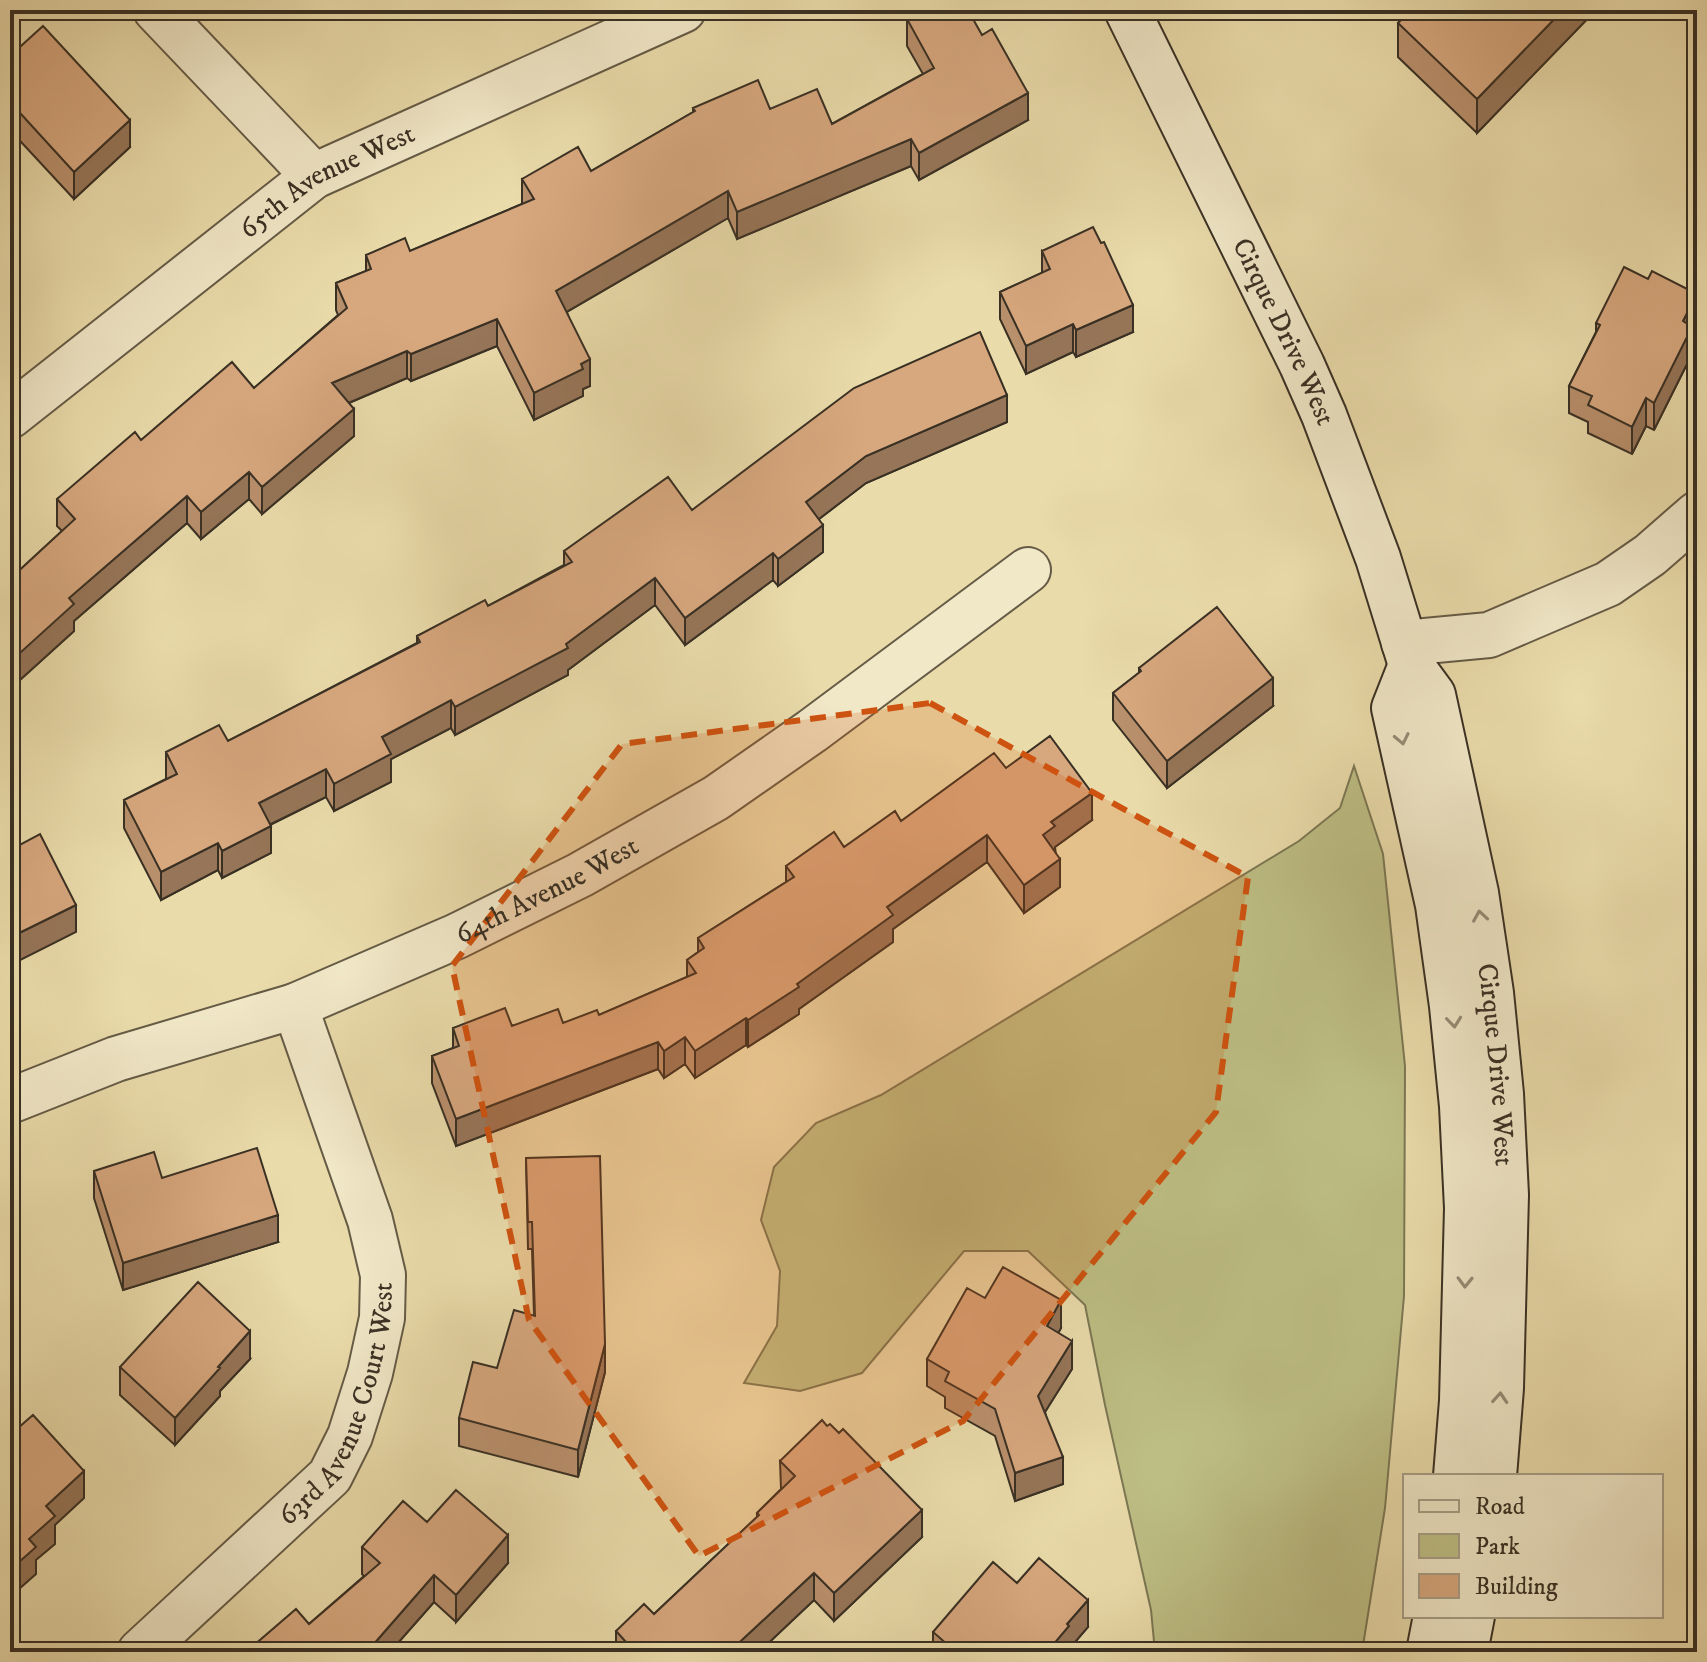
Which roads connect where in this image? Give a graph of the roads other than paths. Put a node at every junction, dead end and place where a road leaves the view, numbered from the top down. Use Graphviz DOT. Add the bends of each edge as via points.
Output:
graph roads {
  1 [pos="156,10"];
  2 [pos="683,10"];
  3 [pos="1127,10"];
  4 [pos="314,176"];
  5 [pos="10,416"];
  6 [pos="1697,514"];
  7 [pos="1028,570"];
  8 [pos="1408,654"];
  9 [pos="295,1006"];
  10 [pos="10,1101"];
  11 [pos="1456,1474"];
  12 [pos="1494,1474"];
  13 [pos="1436,1618"];
  14 [pos="1472,1618"];
  15 [pos="140,1652"];
  16 [pos="1429,1652"];
  17 [pos="1465,1652"];
  1 -- 4 [label="street"];
  2 -- 4 [label="street, 65th Avenue West"];
  3 -- 8 [label="street, Cirque Drive West" via="1313,390 1378,558"];
  4 -- 5 [label="street, 65th Avenue West"];
  6 -- 8 [label="street" via="1608,584 1489,635"];
  7 -- 9 [label="street, 64th Avenue West" via="716,798 580,875 457,936"];
  8 -- 11 [label="street, Cirque Drive West, one-way" via="1394,708 1438,905 1462,1106 1467,1208"];
  12 -- 8 [label="street, Cirque Drive West, one-way" via="1506,1195 1491,993 1438,712"];
  9 -- 10 [label="street, 64th Avenue West" via="116,1059"];
  9 -- 15 [label="street, 63rd Avenue Court West" via="370,1220 383,1275 382,1318 370,1373 350,1436 330,1476"];
  13 -- 16 [label="street"];
  14 -- 17 [label="street"];
}
